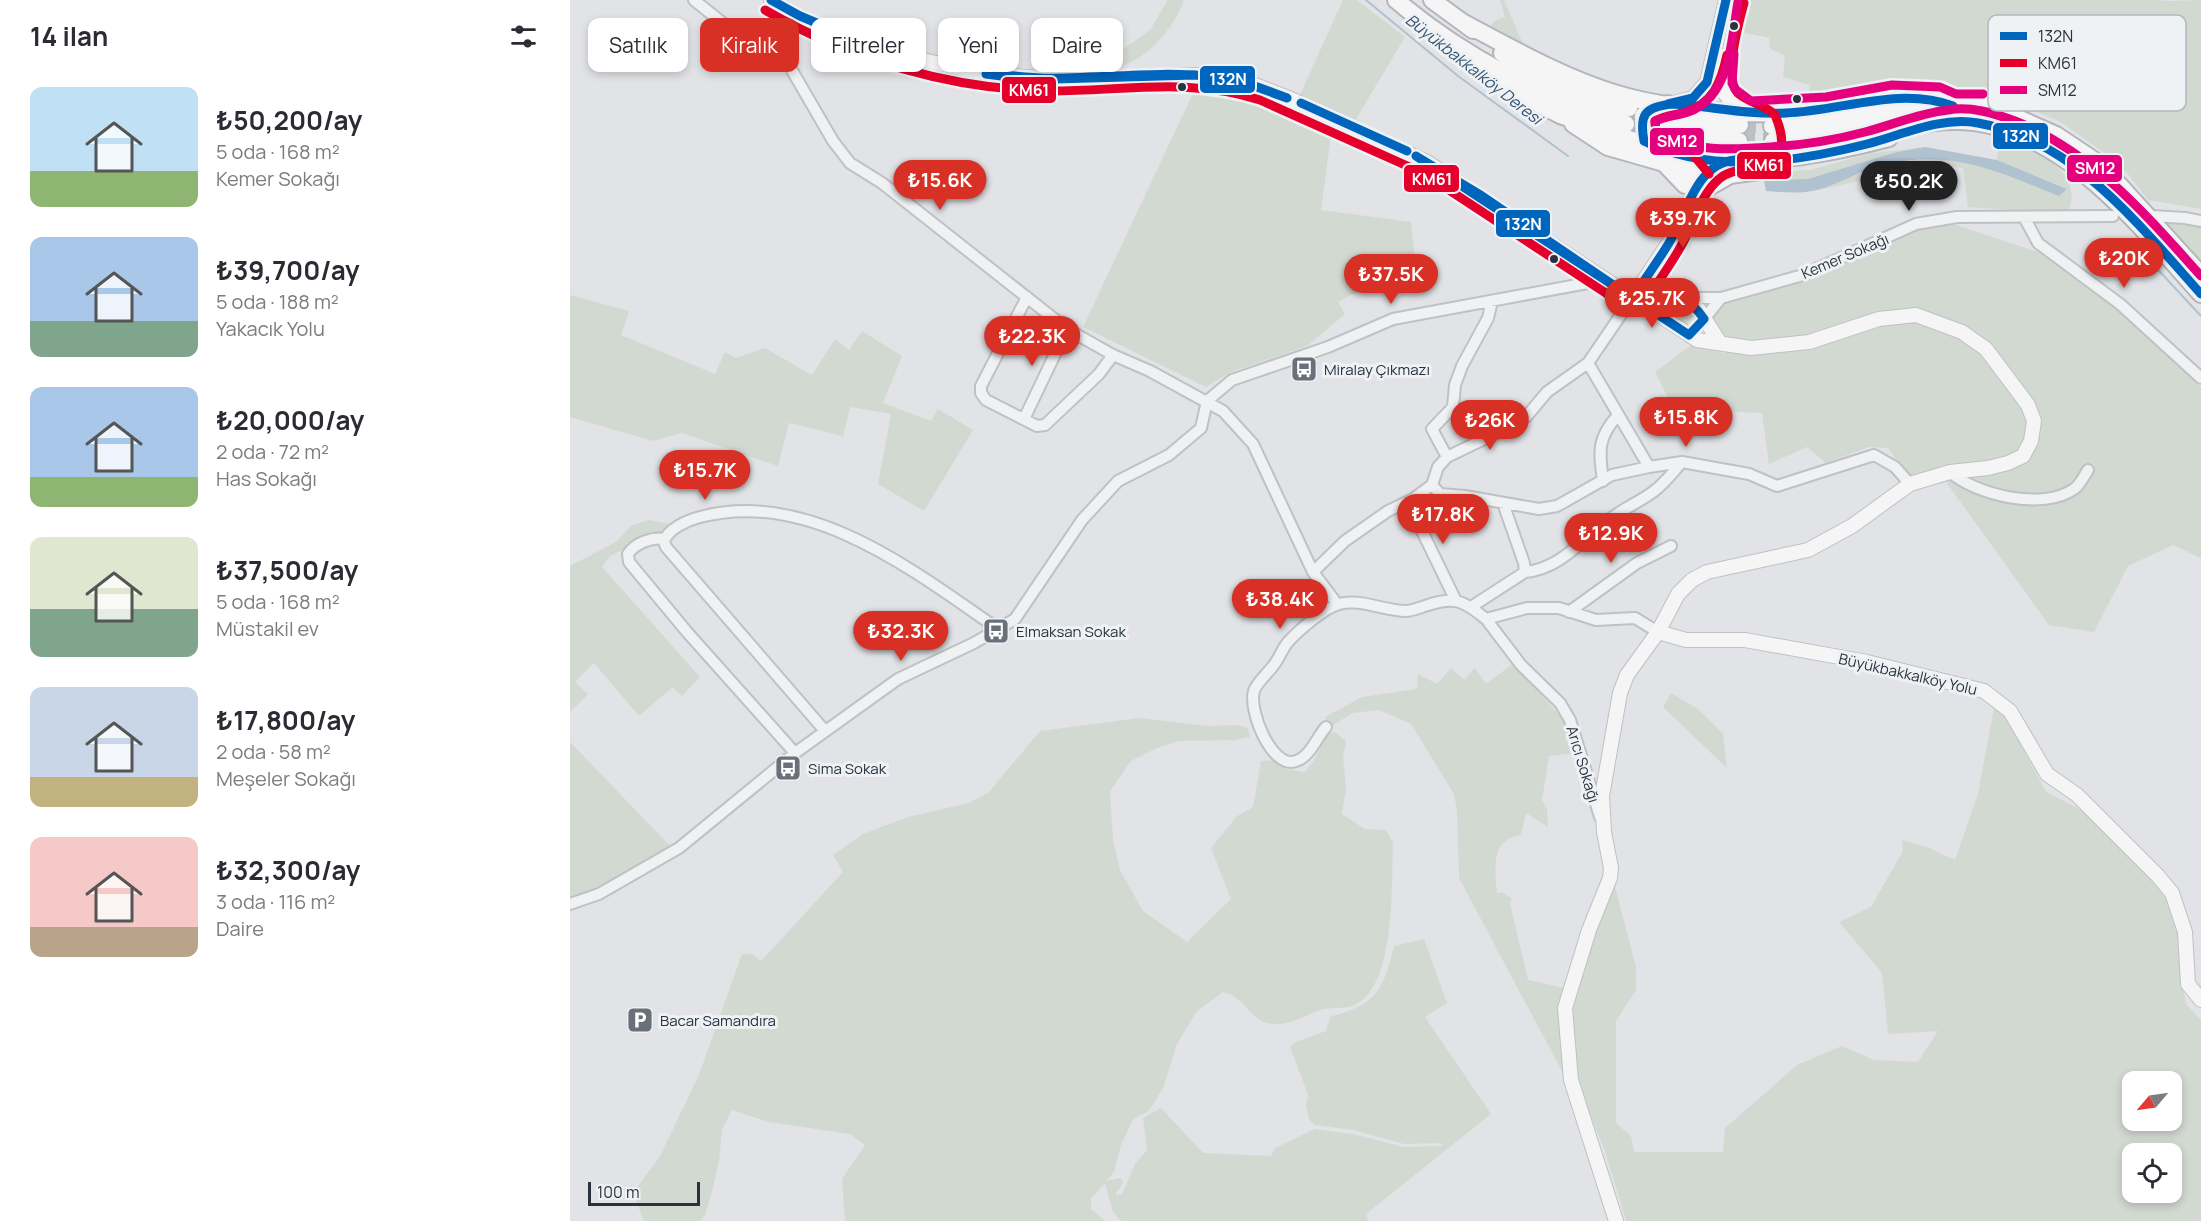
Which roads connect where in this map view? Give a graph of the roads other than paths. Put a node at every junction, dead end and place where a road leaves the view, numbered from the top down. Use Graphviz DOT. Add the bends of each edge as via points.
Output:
graph roads {
  1 [pos="694,0"];
  2 [pos="771,0"];
  3 [pos="1396,0"];
  4 [pos="1432,0"];
  5 [pos="1726,0"];
  6 [pos="1732,0"];
  7 [pos="1464,23"];
  8 [pos="1453,40"];
  9 [pos="1988,107"];
  10 [pos="2002,111"];
  11 [pos="1953,113"];
  12 [pos="1560,115"];
  13 [pos="1656,124"];
  14 [pos="1742,127"];
  15 [pos="1772,133"];
  16 [pos="1834,152"];
  17 [pos="1678,155"];
  18 [pos="1752,159"];
  19 [pos="1723,161"];
  20 [pos="1697,185"];
  21 [pos="2113,216"];
  22 [pos="2151,216"];
  23 [pos="2024,217"];
  24 [pos="2201,221"];
  25 [pos="2201,275"];
  26 [pos="1604,280"];
  27 [pos="2201,294"];
  28 [pos="1027,297"];
  29 [pos="1633,297"];
  30 [pos="1684,298"];
  31 [pos="1721,298"];
  32 [pos="1492,301"];
  33 [pos="1704,319"];
  34 [pos="1067,329"];
  35 [pos="1689,335"];
  36 [pos="1720,343"];
  37 [pos="1113,355"];
  38 [pos="1588,363"];
  39 [pos="2201,378"];
  40 [pos="1208,401"];
  41 [pos="1618,415"];
  42 [pos="1024,419"];
  43 [pos="1447,457"];
  44 [pos="1682,462"];
  45 [pos="1649,467"];
  46 [pos="2088,470"];
  47 [pos="1950,472"];
  48 [pos="1603,481"];
  49 [pos="1910,484"];
  50 [pos="1432,485"];
  51 [pos="1408,502"];
  52 [pos="1503,503"];
  53 [pos="664,539"];
  54 [pos="1671,546"];
  55 [pos="1313,572"];
  56 [pos="1525,572"];
  57 [pos="1455,599"];
  58 [pos="1337,604"];
  59 [pos="1471,607"];
  60 [pos="1569,612"];
  61 [pos="1486,619"];
  62 [pos="998,629"];
  63 [pos="1658,632"];
  64 [pos="1326,727"];
  65 [pos="825,730"];
  66 [pos="795,753"];
  67 [pos="1604,832"];
  68 [pos="570,904"];
  69 [pos="2201,1000"];
  70 [pos="1616,1221"];
  1 -- 28 [label="street" via="790,67 850,163 882,183"];
  2 -- 26 [label="main road" via="835,33 918,59 987,74 1042,79 1198,75 1255,85 1427,162"];
  3 -- 8 [label="highway"];
  4 -- 7 [label="highway"];
  5 -- 13 [label="main road" via="1707,82 1693,98"];
  6 -- 14 [label="main road" via="1720,85"];
  7 -- 8 [label="highway" via="1507,57 1540,76 1628,116 1570,105 1517,80"];
  7 -- 13 [label="highway" via="1607,90"];
  8 -- 12 [label="highway" via="1500,83"];
  9 -- 11 [label="highway" via="1971,105"];
  10 -- 25 [label="highway" via="2047,130 2101,165"];
  11 -- 14 [label="highway" via="1938,99 1893,97"];
  11 -- 15 [label="highway" via="1896,111"];
  11 -- 16 [label="highway"];
  11 -- 27 [label="highway" via="2018,134 2069,162 2088,176"];
  12 -- 13 [label="highway"];
  12 -- 20 [label="highway" via="1608,147 1664,163"];
  13 -- 14 [label="highway"];
  13 -- 14 [label="highway"];
  13 -- 17 [label="highway"];
  14 -- 18 [label="highway" via="1765,122 1770,134 1769,145"];
  16 -- 18 [label="highway" via="1793,159"];
  16 -- 20 [label="highway" via="1810,165 1730,175"];
  17 -- 19 [label="highway"];
  17 -- 20 [label="highway"];
  18 -- 19 [label="highway"];
  19 -- 20 [label="highway"];
  20 -- 29 [label="main road" via="1670,242"];
  21 -- 23 [label="street, Kemer Sokağı"];
  22 -- 24 [label="street"];
  23 -- 31 [label="street, Kemer Sokağı" via="1957,217 1916,224 1803,275"];
  23 -- 39 [label="street" via="2038,243 2120,304"];
  26 -- 29 [label="main road"];
  26 -- 32 [label="street"];
  28 -- 34 [label="street"];
  28 -- 42 [label="street" via="980,390 986,400"];
  29 -- 30 [label="main road, Kemer Sokağı"];
  29 -- 35 [label="main road"];
  29 -- 38 [label="street"];
  30 -- 31 [label="street, Kemer Sokağı"];
  30 -- 33 [label="main road" via="1693,303"];
  31 -- 33 [label="street"];
  32 -- 40 [label="street" via="1393,319 1328,347 1232,380"];
  32 -- 43 [label="street" via="1488,318 1455,385 1453,407 1432,429"];
  33 -- 35 [label="main road"];
  33 -- 36 [label="main road"];
  34 -- 37 [label="street"];
  34 -- 42 [label="street"];
  35 -- 36 [label="main road"];
  36 -- 47 [label="main road" via="1751,348 1809,342 1879,319 1916,315 1962,332 1986,349 2028,405 2034,421 2031,441 2023,456 1988,468"];
  37 -- 40 [label="street"];
  37 -- 42 [label="street" via="1099,374 1048,423 1037,426"];
  38 -- 41 [label="street"];
  38 -- 43 [label="street" via="1547,392 1526,417"];
  40 -- 55 [label="street" via="1223,411 1253,444"];
  40 -- 62 [label="street" via="1201,428 1169,455 1118,481 1082,520 1015,619"];
  41 -- 45 [label="street"];
  41 -- 48 [label="street" via="1602,438 1599,455"];
  43 -- 50 [label="street" via="1438,467"];
  44 -- 45 [label="street"];
  44 -- 49 [label="street" via="1749,474 1777,486 1874,456 1895,467"];
  44 -- 56 [label="street" via="1656,490 1611,518 1575,549 1552,563"];
  45 -- 48 [label="street" via="1612,475"];
  46 -- 47 [label="street" via="2077,488 2033,499 1984,491"];
  47 -- 49 [label="main road"];
  48 -- 52 [label="street" via="1557,506"];
  49 -- 63 [label="main road" via="1852,526 1808,550 1707,572 1692,580 1678,594"];
  50 -- 51 [label="street"];
  50 -- 52 [label="street" via="1440,494"];
  51 -- 55 [label="street" via="1345,541"];
  51 -- 57 [label="street"];
  52 -- 56 [label="street"];
  53 -- 62 [label="street" via="685,523 711,515 748,511 795,517 847,536 888,557"];
  53 -- 65 [label="street" via="666,547"];
  53 -- 66 [label="street" via="654,538 633,548 628,554 629,562"];
  54 -- 60 [label="street" via="1637,563"];
  55 -- 58 [label="street"];
  56 -- 59 [label="street"];
  57 -- 58 [label="street" via="1409,612 1352,602"];
  57 -- 59 [label="street, Arıcı Sokağı"];
  58 -- 64 [label="street" via="1287,643 1254,690 1254,711 1263,736 1285,761 1295,762 1304,756"];
  59 -- 61 [label="street, Arıcı Sokağı"];
  60 -- 61 [label="street" via="1559,608 1527,608"];
  60 -- 63 [label="street" via="1596,620 1635,618"];
  61 -- 67 [label="street, Arıcı Sokağı" via="1521,665 1560,703 1570,720"];
  62 -- 65 [label="street" via="898,679"];
  63 -- 67 [label="main road" via="1627,675 1620,693 1602,796"];
  63 -- 69 [label="main road, Büyükbakkalköy Yolu" via="1686,640 1745,640 1867,662 1984,691 2010,711 2046,774 2077,795 2172,893 2185,932 2188,984"];
  65 -- 66 [label="street"];
  66 -- 68 [label="street" via="679,848 599,894"];
  67 -- 70 [label="main road" via="1610,878 1565,1008 1571,1080"];
}
